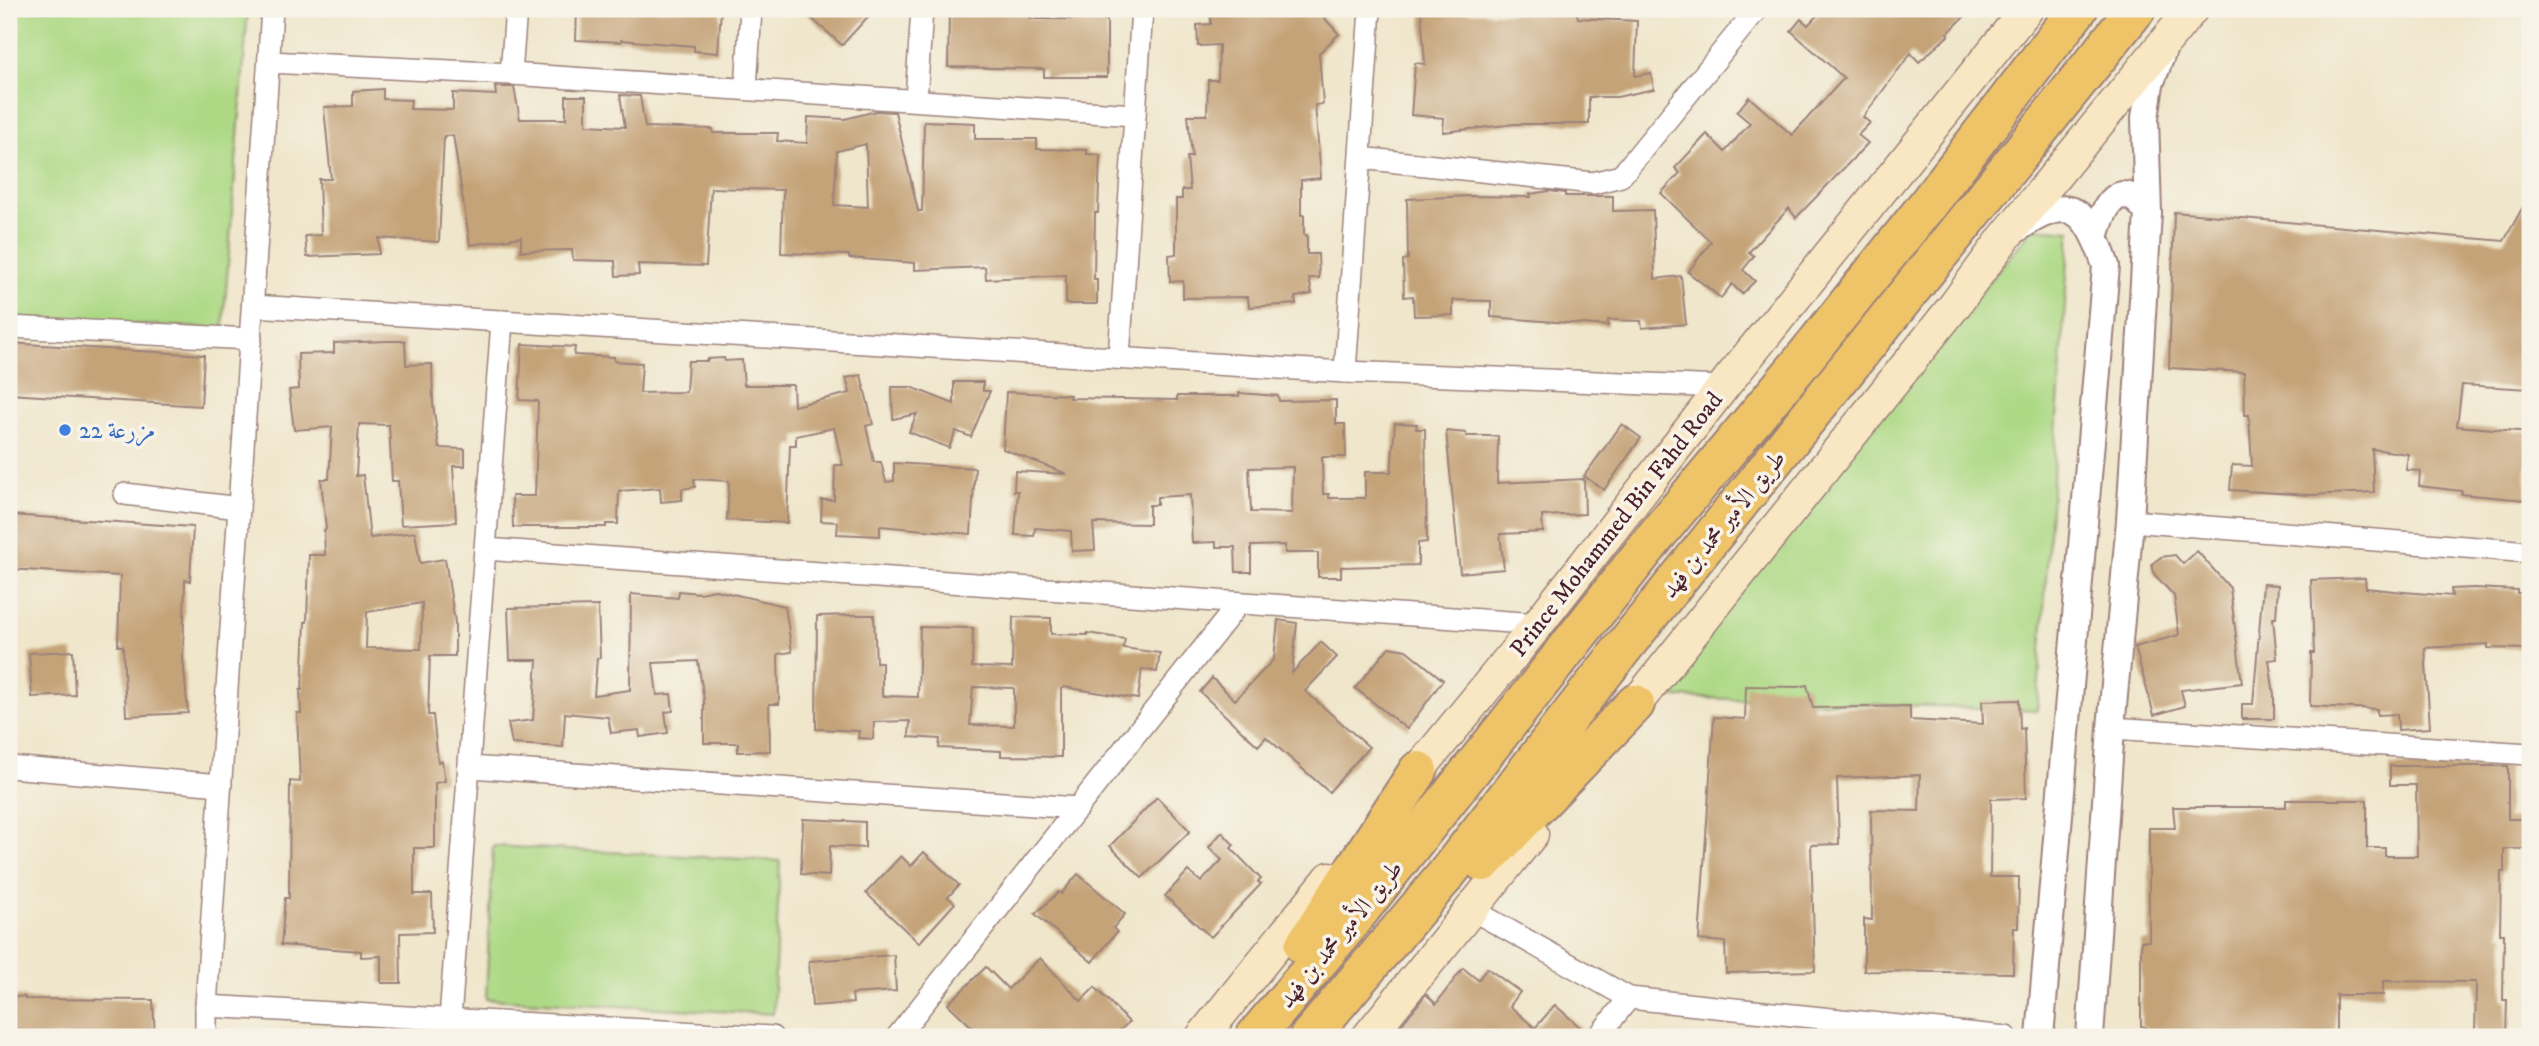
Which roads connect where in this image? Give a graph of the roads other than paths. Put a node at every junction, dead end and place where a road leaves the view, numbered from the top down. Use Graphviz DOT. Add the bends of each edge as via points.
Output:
graph roads {
  1 [pos="272,9"];
  2 [pos="516,9"];
  3 [pos="751,9"];
  4 [pos="922,9"];
  5 [pos="1142,9"];
  6 [pos="1370,9"];
  7 [pos="1757,9"];
  8 [pos="2028,9"];
  9 [pos="2078,9"];
  10 [pos="2137,9"];
  11 [pos="2192,9"];
  12 [pos="2167,39"];
  13 [pos="269,62"];
  14 [pos="511,74"];
  15 [pos="746,89"];
  16 [pos="916,100"];
  17 [pos="1135,115"];
  18 [pos="1360,158"];
  19 [pos="2148,213"];
  20 [pos="2096,234"];
  21 [pos="2004,239"];
  22 [pos="253,306"];
  23 [pos="502,321"];
  24 [pos="9,327"];
  25 [pos="251,340"];
  26 [pos="1119,358"];
  27 [pos="1345,372"];
  28 [pos="1723,387"];
  29 [pos="125,494"];
  30 [pos="239,508"];
  31 [pos="2130,522"];
  32 [pos="485,549"];
  33 [pos="2530,552"];
  34 [pos="1240,603"];
  35 [pos="1538,624"];
  36 [pos="1636,704"];
  37 [pos="2112,727"];
  38 [pos="2530,754"];
  39 [pos="469,766"];
  40 [pos="9,767"];
  41 [pos="1418,771"];
  42 [pos="221,785"];
  43 [pos="1078,808"];
  44 [pos="1471,909"];
  45 [pos="1629,998"];
  46 [pos="206,1006"];
  47 [pos="450,1019"];
  48 [pos="206,1037"];
  49 [pos="772,1037"];
  50 [pos="897,1037"];
  51 [pos="1202,1037"];
  52 [pos="1245,1037"];
  53 [pos="1255,1037"];
  54 [pos="1308,1037"];
  55 [pos="1314,1037"];
  56 [pos="1368,1037"];
  57 [pos="1598,1037"];
  58 [pos="2006,1037"];
  59 [pos="2040,1037"];
  60 [pos="2090,1037"];
  1 -- 13 [label="street"];
  2 -- 14 [label="street"];
  3 -- 15 [label="street"];
  4 -- 16 [label="street"];
  5 -- 17 [label="street"];
  6 -- 18 [label="street"];
  7 -- 18 [label="street" via="1621,176 1593,183"];
  8 -- 28 [label="main road, Prince Mohammed Bin Fahd Road"];
  9 -- 53 [label="highway, طريق الأمير محمد بن فهد" via="1902,236"];
  10 -- 54 [label="highway, طريق الأمير محمد بن فهد" via="1445,876"];
  11 -- 12 [label="main road"];
  12 -- 19 [label="street" via="2150,84 2146,118"];
  12 -- 21 [label="main road"];
  13 -- 14 [label="street"];
  13 -- 22 [label="street"];
  14 -- 15 [label="street"];
  15 -- 16 [label="street"];
  16 -- 17 [label="street"];
  17 -- 26 [label="street"];
  18 -- 27 [label="street"];
  19 -- 20 [label="street" via="2139,200 2116,197 2107,204"];
  19 -- 31 [label="street"];
  20 -- 21 [label="street" via="2081,215 2060,208 2039,214"];
  20 -- 59 [label="street" via="2106,266"];
  21 -- 36 [label="main road"];
  22 -- 23 [label="street"];
  22 -- 25 [label="street"];
  23 -- 26 [label="street"];
  23 -- 32 [label="street"];
  24 -- 25 [label="street"];
  25 -- 30 [label="street"];
  26 -- 27 [label="street"];
  27 -- 28 [label="street"];
  28 -- 35 [label="main road, Prince Mohammed Bin Fahd Road"];
  29 -- 30 [label="street"];
  30 -- 42 [label="street"];
  31 -- 33 [label="street"];
  31 -- 37 [label="street"];
  32 -- 34 [label="street"];
  32 -- 39 [label="street"];
  34 -- 35 [label="street"];
  34 -- 43 [label="street"];
  35 -- 41 [label="main road, Prince Mohammed Bin Fahd Road"];
  36 -- 44 [label="main road"];
  36 -- 55 [label="highway"];
  37 -- 38 [label="street"];
  37 -- 60 [label="street"];
  39 -- 43 [label="street"];
  39 -- 47 [label="street"];
  40 -- 42 [label="street"];
  41 -- 51 [label="main road, Prince Mohammed Bin Fahd Road"];
  41 -- 52 [label="highway"];
  42 -- 46 [label="street"];
  43 -- 50 [label="street"];
  44 -- 45 [label="street"];
  44 -- 56 [label="main road"];
  45 -- 57 [label="street"];
  45 -- 58 [label="street"];
  46 -- 47 [label="street"];
  46 -- 48 [label="street"];
  47 -- 49 [label="street"];
}
